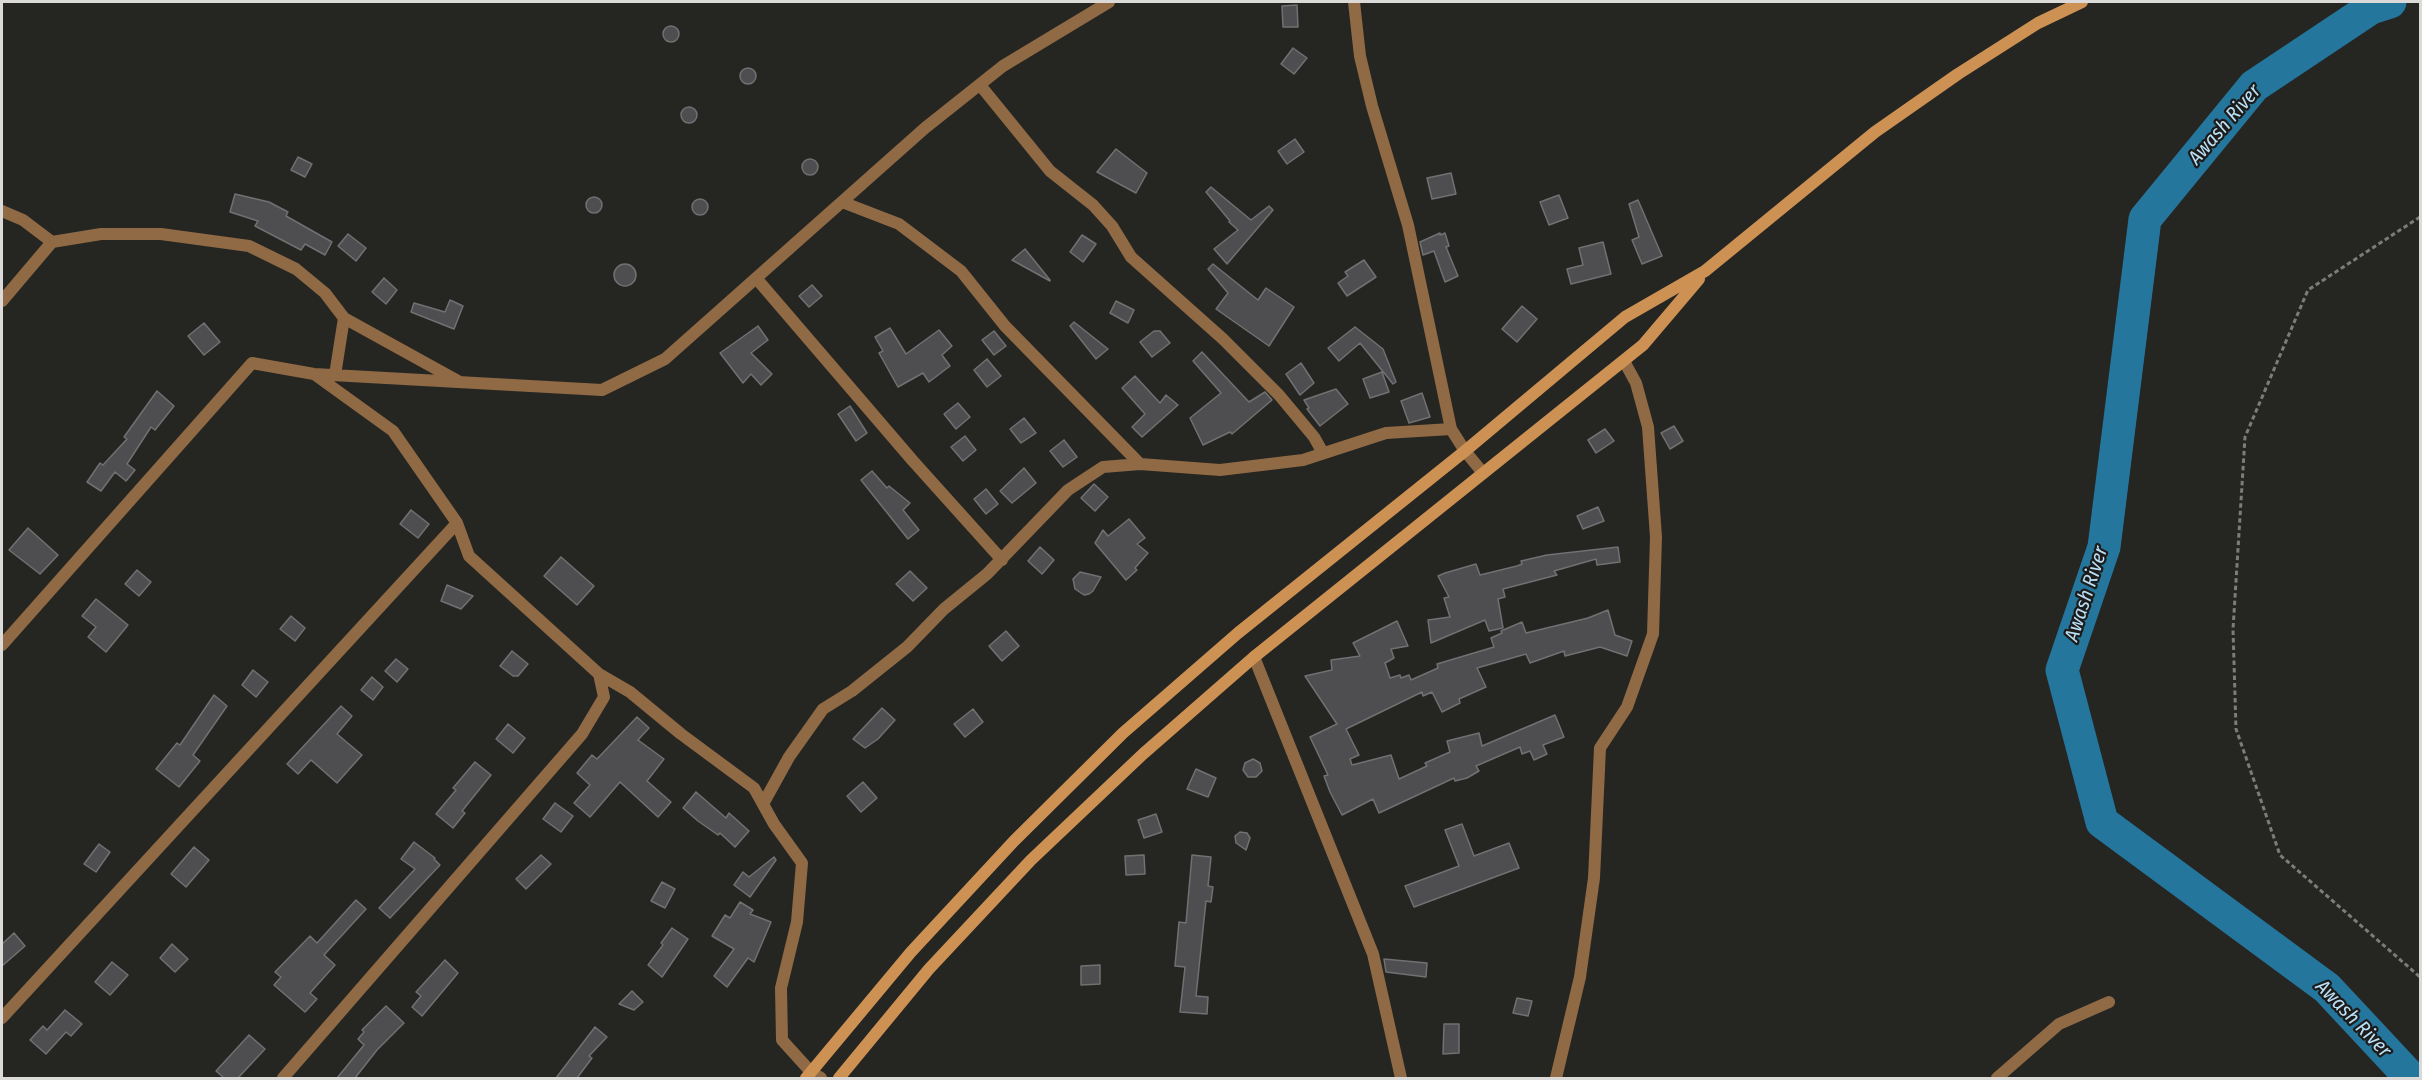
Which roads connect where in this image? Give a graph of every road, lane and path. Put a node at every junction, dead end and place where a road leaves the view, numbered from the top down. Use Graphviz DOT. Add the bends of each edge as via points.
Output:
graph roads {
  1 [pos="1109,2"];
  2 [pos="1354,2"];
  3 [pos="2082,2"];
  4 [pos="980,85"];
  5 [pos="842,202"];
  6 [pos="2,211"];
  7 [pos="2421,218"];
  8 [pos="52,242"];
  9 [pos="1705,271"];
  10 [pos="756,278"];
  11 [pos="2,301"];
  12 [pos="344,318"];
  13 [pos="1624,361"];
  14 [pos="314,374"];
  15 [pos="335,375"];
  16 [pos="461,383"];
  17 [pos="1451,429"];
  18 [pos="1465,451"];
  19 [pos="1323,453"];
  20 [pos="1140,464"];
  21 [pos="1483,473"];
  22 [pos="457,523"];
  23 [pos="1002,560"];
  24 [pos="2,645"];
  25 [pos="1254,657"];
  26 [pos="599,674"];
  27 [pos="763,804"];
  28 [pos="2421,977"];
  29 [pos="2109,1002"];
  30 [pos="2,1018"];
  31 [pos="813,1076"];
  32 [pos="283,1078"];
  33 [pos="839,1078"];
  34 [pos="1401,1078"];
  35 [pos="1556,1078"];
  36 [pos="1997,1078"];
  1 -- 4 [label="street" via="1003,66"];
  2 -- 17 [label="street" via="1360,56 1408,225"];
  3 -- 9 [label="main road" via="2038,23 1875,132"];
  4 -- 5 [label="street"];
  4 -- 19 [label="street" via="1050,171 1093,205 1131,257 1279,395"];
  5 -- 10 [label="street"];
  5 -- 20 [label="street" via="899,224 961,271 1005,326"];
  6 -- 8 [label="street" via="23,220"];
  7 -- 28 [label="path" via="2308,290 2245,437 2233,629 2236,729 2280,855"];
  8 -- 11 [label="street"];
  8 -- 12 [label="street" via="101,234 161,234 249,246 296,269 325,293"];
  9 -- 13 [label="main road" via="1643,345"];
  9 -- 18 [label="main road" via="1625,317"];
  10 -- 16 [label="street" via="665,359 602,390"];
  10 -- 23 [label="street"];
  12 -- 15 [label="street"];
  12 -- 16 [label="street"];
  13 -- 21 [label="main road"];
  13 -- 35 [label="street" via="1636,382 1648,427 1656,537 1653,634 1627,707 1600,748 1594,878 1580,977"];
  14 -- 15 [label="street"];
  14 -- 22 [label="street" via="393,431"];
  14 -- 24 [label="street" via="252,363"];
  15 -- 16 [label="street"];
  17 -- 18 [label="street"];
  17 -- 19 [label="street" via="1386,434"];
  18 -- 21 [label="street"];
  18 -- 31 [label="main road" via="1238,633 1123,733 1014,841 911,952"];
  19 -- 20 [label="street" via="1303,460 1220,470"];
  20 -- 23 [label="street" via="1103,467 1068,490"];
  21 -- 25 [label="main road"];
  22 -- 26 [label="street" via="469,556"];
  22 -- 30 [label="street"];
  23 -- 27 [label="street" via="944,609 907,647 852,691 822,709"];
  25 -- 33 [label="main road" via="1031,860 929,969"];
  25 -- 34 [label="street" via="1373,954"];
  26 -- 27 [label="street" via="630,692 754,788"];
  26 -- 32 [label="street" via="604,697 582,734"];
  27 -- 31 [label="street" via="802,863 798,922 781,988 782,1040"];
  29 -- 36 [label="street" via="2059,1024"];
}
